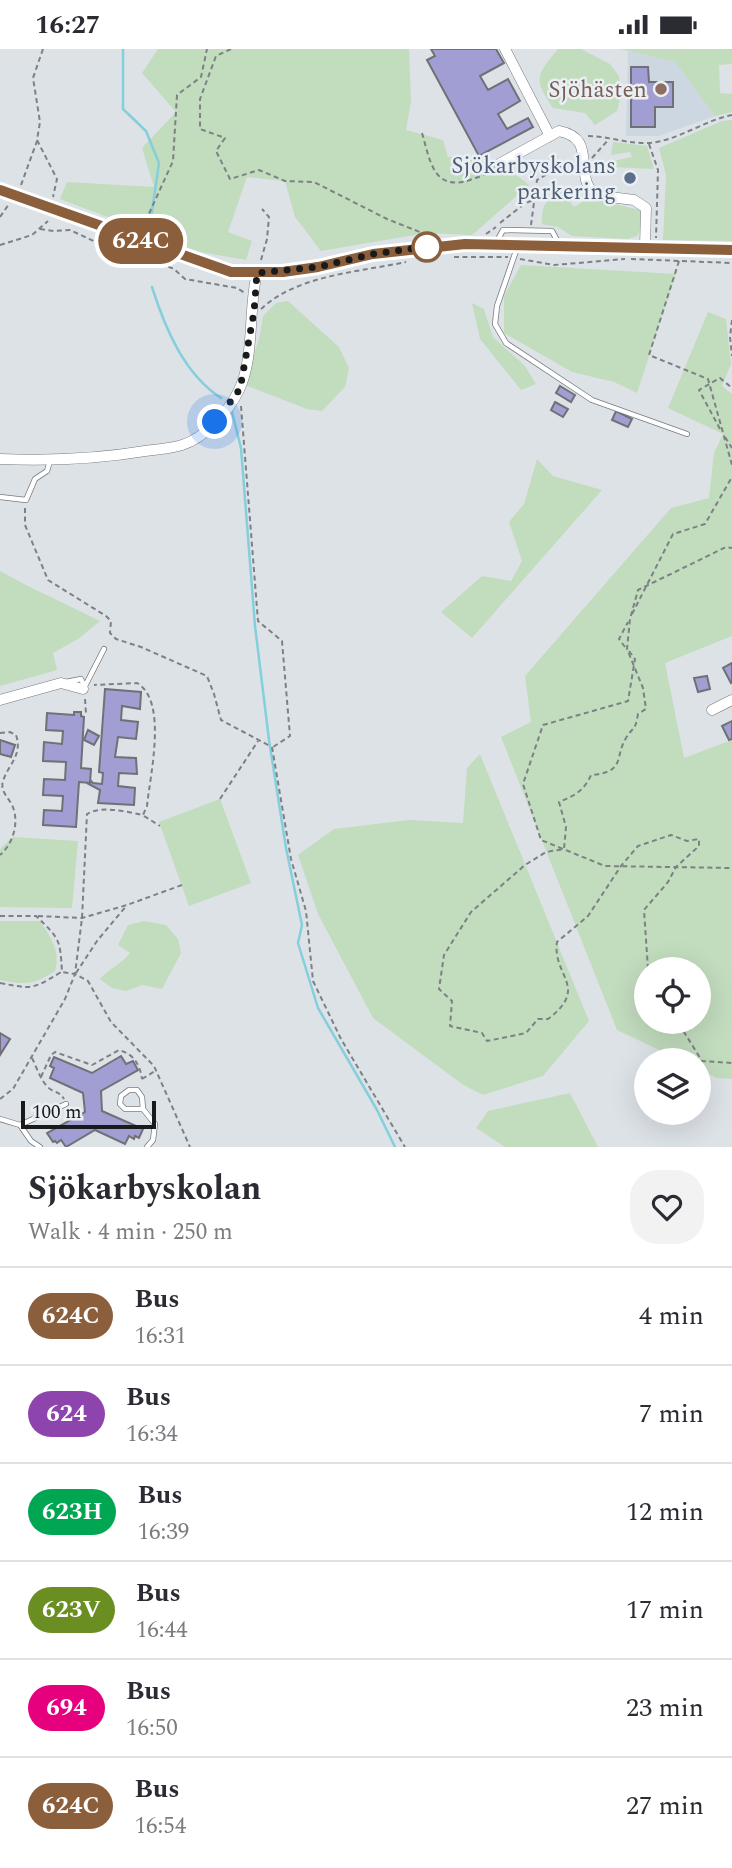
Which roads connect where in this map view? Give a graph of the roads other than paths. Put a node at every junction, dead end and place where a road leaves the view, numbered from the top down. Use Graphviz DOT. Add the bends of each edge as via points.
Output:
graph roads {
  1 [pos="505,49"];
  2 [pos="550,136"];
  3 [pos="499,165"];
  4 [pos="0,190"];
  5 [pos="495,243"];
  6 [pos="518,244"];
  7 [pos="651,244"];
  8 [pos="559,245"];
  9 [pos="732,250"];
  10 [pos="257,273"];
  11 [pos="687,434"];
  12 [pos="0,459"];
  13 [pos="50,461"];
  14 [pos="0,497"];
  15 [pos="104,649"];
  16 [pos="83,688"];
  17 [pos="0,699"];
  18 [pos="732,699"];
  19 [pos="712,710"];
  20 [pos="66,1104"];
  21 [pos="143,1109"];
  22 [pos="0,1119"];
  23 [pos="20,1125"];
  24 [pos="40,1147"];
  25 [pos="146,1147"];
  1 -- 2 [label="street"];
  2 -- 3 [label="street"];
  2 -- 7 [label="street" via="559,131 576,138 594,195 634,200 646,208"];
  4 -- 10 [label="street" via="231,272"];
  5 -- 6 [label="street"];
  5 -- 8 [label="lane" via="503,230 530,230 552,232"];
  5 -- 10 [label="street" via="430,246"];
  6 -- 8 [label="street"];
  6 -- 11 [label="lane" via="497,306 495,324 506,343 592,400"];
  7 -- 8 [label="street"];
  7 -- 9 [label="street"];
  10 -- 13 [label="street" via="240,389 204,432 183,445"];
  12 -- 13 [label="street"];
  13 -- 14 [label="lane" via="26,500"];
  15 -- 16 [label="lane"];
  16 -- 17 [label="street" via="64,684"];
  18 -- 19 [label="street"];
  20 -- 23 [label="lane"];
  21 -- 21 [label="lane" via="137,1090 121,1096 125,1109"];
  21 -- 25 [label="lane" via="155,1124 153,1140"];
  22 -- 23 [label="lane"];
  23 -- 24 [label="lane"];
}
